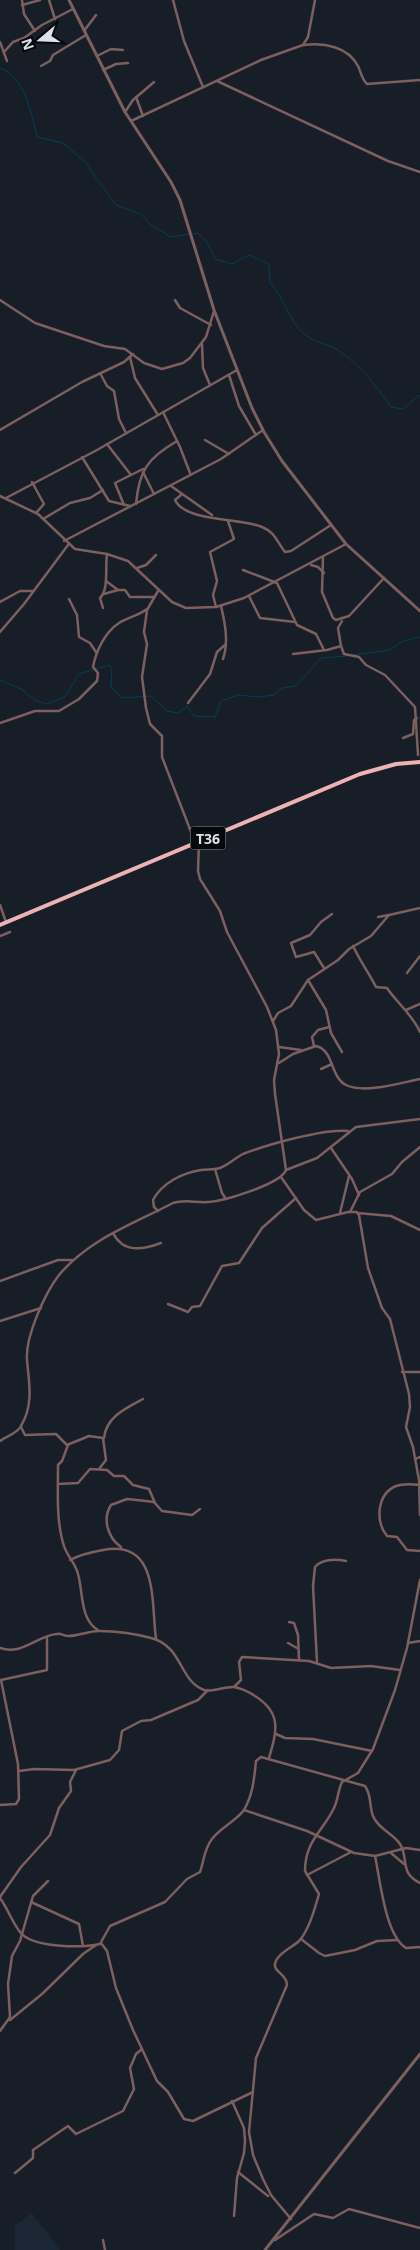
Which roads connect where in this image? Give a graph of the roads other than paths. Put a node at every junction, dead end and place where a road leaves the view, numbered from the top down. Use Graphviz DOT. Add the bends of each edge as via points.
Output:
graph roads {
  1 [pos="22,0"];
  2 [pos="40,0"];
  3 [pos="49,0"];
  4 [pos="69,0"];
  5 [pos="173,0"];
  6 [pos="315,0"];
  7 [pos="22,5"];
  8 [pos="73,9"];
  9 [pos="96,15"];
  10 [pos="55,19"];
  11 [pos="35,31"];
  12 [pos="84,31"];
  13 [pos="86,35"];
  14 [pos="0,42"];
  15 [pos="303,45"];
  16 [pos="123,50"];
  17 [pos="4,52"];
  18 [pos="97,56"];
  19 [pos="7,61"];
  20 [pos="128,63"];
  21 [pos="41,66"];
  22 [pos="103,70"];
  23 [pos="420,80"];
  24 [pos="217,81"];
  25 [pos="154,82"];
  26 [pos="202,87"];
  27 [pos="136,97"];
  28 [pos="125,112"];
  29 [pos="144,116"];
  30 [pos="131,121"];
  31 [pos="420,172"];
  32 [pos="0,300"];
  33 [pos="175,300"];
  34 [pos="214,310"];
  35 [pos="211,325"];
  36 [pos="202,343"];
  37 [pos="133,354"];
  38 [pos="130,357"];
  39 [pos="237,370"];
  40 [pos="100,373"];
  41 [pos="229,375"];
  42 [pos="211,385"];
  43 [pos="163,412"];
  44 [pos="158,415"];
  45 [pos="0,430"];
  46 [pos="263,430"];
  47 [pos="126,433"];
  48 [pos="256,435"];
  49 [pos="205,440"];
  50 [pos="177,441"];
  51 [pos="107,444"];
  52 [pos="229,454"];
  53 [pos="82,458"];
  54 [pos="143,471"];
  55 [pos="190,474"];
  56 [pos="131,475"];
  57 [pos="32,482"];
  58 [pos="171,486"];
  59 [pos="103,490"];
  60 [pos="154,494"];
  61 [pos="181,495"];
  62 [pos="0,496"];
  63 [pos="6,498"];
  64 [pos="136,504"];
  65 [pos="124,505"];
  66 [pos="131,506"];
  67 [pos="36,513"];
  68 [pos="214,517"];
  69 [pos="43,519"];
  70 [pos="228,521"];
  71 [pos="331,524"];
  72 [pos="64,541"];
  73 [pos="346,544"];
  74 [pos="68,545"];
  75 [pos="107,554"];
  76 [pos="156,555"];
  77 [pos="323,557"];
  78 [pos="309,565"];
  79 [pos="136,568"];
  80 [pos="243,570"];
  81 [pos="324,572"];
  82 [pos="384,578"];
  83 [pos="106,581"];
  84 [pos="277,583"];
  85 [pos="118,590"];
  86 [pos="34,591"];
  87 [pos="158,591"];
  88 [pos="104,594"];
  89 [pos="249,596"];
  90 [pos="154,597"];
  91 [pos="69,599"];
  92 [pos="0,602"];
  93 [pos="221,606"];
  94 [pos="149,607"];
  95 [pos="216,607"];
  96 [pos="103,608"];
  97 [pos="420,611"];
  98 [pos="342,620"];
  99 [pos="295,622"];
  100 [pos="0,632"];
  101 [pos="226,644"];
  102 [pos="341,646"];
  103 [pos="324,650"];
  104 [pos="96,653"];
  105 [pos="293,654"];
  106 [pos="223,659"];
  107 [pos="188,703"];
  108 [pos="417,718"];
  109 [pos="0,723"];
  110 [pos="403,738"];
  111 [pos="418,755"];
  112 [pos="420,762"];
  113 [pos="194,837"];
  114 [pos="199,842"];
  115 [pos="0,905"];
  116 [pos="420,908"];
  117 [pos="332,914"];
  118 [pos="389,916"];
  119 [pos="378,917"];
  120 [pos="6,922"];
  121 [pos="0,925"];
  122 [pos="10,932"];
  123 [pos="0,936"];
  124 [pos="353,946"];
  125 [pos="420,956"];
  126 [pos="324,968"];
  127 [pos="407,973"];
  128 [pos="308,980"];
  129 [pos="420,1004"];
  130 [pos="406,1010"];
  131 [pos="272,1021"];
  132 [pos="329,1027"];
  133 [pos="420,1032"];
  134 [pos="314,1046"];
  135 [pos="279,1047"];
  136 [pos="301,1050"];
  137 [pos="342,1052"];
  138 [pos="278,1064"];
  139 [pos="332,1064"];
  140 [pos="321,1069"];
  141 [pos="420,1079"];
  142 [pos="420,1119"];
  143 [pos="348,1131"];
  144 [pos="281,1141"];
  145 [pos="420,1147"];
  146 [pos="331,1148"];
  147 [pos="215,1169"];
  148 [pos="286,1170"];
  149 [pos="349,1176"];
  150 [pos="281,1177"];
  151 [pos="358,1195"];
  152 [pos="296,1198"];
  153 [pos="226,1199"];
  154 [pos="158,1211"];
  155 [pos="350,1212"];
  156 [pos="357,1213"];
  157 [pos="340,1214"];
  158 [pos="420,1230"];
  159 [pos="113,1233"];
  160 [pos="161,1243"];
  161 [pos="73,1260"];
  162 [pos="0,1281"];
  163 [pos="168,1304"];
  164 [pos="42,1308"];
  165 [pos="0,1321"];
  166 [pos="402,1372"];
  167 [pos="420,1372"];
  168 [pos="143,1399"];
  169 [pos="21,1427"];
  170 [pos="104,1439"];
  171 [pos="0,1441"];
  172 [pos="68,1445"];
  173 [pos="420,1457"];
  174 [pos="415,1459"];
  175 [pos="99,1469"];
  176 [pos="58,1484"];
  177 [pos="420,1485"];
  178 [pos="154,1503"];
  179 [pos="420,1506"];
  180 [pos="200,1509"];
  181 [pos="420,1515"];
  182 [pos="122,1548"];
  183 [pos="420,1551"];
  184 [pos="70,1560"];
  185 [pos="346,1561"];
  186 [pos="420,1580"];
  187 [pos="414,1604"];
  188 [pos="420,1605"];
  189 [pos="289,1622"];
  190 [pos="99,1631"];
  191 [pos="47,1637"];
  192 [pos="156,1640"];
  193 [pos="420,1642"];
  194 [pos="288,1643"];
  195 [pos="408,1643"];
  196 [pos="0,1648"];
  197 [pos="297,1649"];
  198 [pos="298,1660"];
  199 [pos="317,1663"];
  200 [pos="400,1670"];
  201 [pos="233,1687"];
  202 [pos="208,1690"];
  203 [pos="276,1734"];
  204 [pos="372,1751"];
  205 [pos="269,1758"];
  206 [pos="76,1770"];
  207 [pos="19,1771"];
  208 [pos="344,1780"];
  209 [pos="0,1805"];
  210 [pos="244,1810"];
  211 [pos="315,1835"];
  212 [pos="403,1849"];
  213 [pos="420,1850"];
  214 [pos="351,1852"];
  215 [pos="391,1853"];
  216 [pos="375,1856"];
  217 [pos="405,1865"];
  218 [pos="307,1875"];
  219 [pos="48,1881"];
  220 [pos="420,1883"];
  221 [pos="0,1896"];
  222 [pos="31,1902"];
  223 [pos="21,1934"];
  224 [pos="301,1939"];
  225 [pos="398,1940"];
  226 [pos="101,1943"];
  227 [pos="97,1945"];
  228 [pos="83,1946"];
  229 [pos="420,1947"];
  230 [pos="9,2021"];
  231 [pos="0,2031"];
  232 [pos="142,2049"];
  233 [pos="420,2054"];
  234 [pos="253,2092"];
  235 [pos="232,2101"];
  236 [pos="238,2172"];
  237 [pos="15,2173"];
  238 [pos="268,2196"];
  239 [pos="234,2216"];
  240 [pos="291,2219"];
  241 [pos="420,2228"];
  242 [pos="103,2240"];
  243 [pos="271,2242"];
  244 [pos="105,2250"];
  245 [pos="265,2250"];
  1 -- 7 [label="street"];
  2 -- 7 [label="street"];
  3 -- 10 [label="street"];
  4 -- 8 [label="street"];
  5 -- 26 [label="street" via="184,41"];
  6 -- 15 [label="street" via="308,37"];
  7 -- 11 [label="street"];
  8 -- 10 [label="street"];
  8 -- 12 [label="street"];
  9 -- 12 [label="street"];
  10 -- 11 [label="street"];
  11 -- 17 [label="street" via="13,42"];
  12 -- 13 [label="street"];
  13 -- 18 [label="street"];
  13 -- 21 [label="street"];
  14 -- 17 [label="street"];
  15 -- 23 [label="street" via="330,45 346,53 357,64 367,84"];
  15 -- 24 [label="street"];
  16 -- 18 [label="street" via="111,49"];
  17 -- 19 [label="street"];
  18 -- 22 [label="street"];
  20 -- 22 [label="street"];
  22 -- 28 [label="street"];
  24 -- 26 [label="street"];
  24 -- 31 [label="street" via="388,161"];
  25 -- 27 [label="street"];
  26 -- 29 [label="street"];
  27 -- 28 [label="street"];
  27 -- 29 [label="street"];
  28 -- 30 [label="street"];
  29 -- 30 [label="street"];
  30 -- 34 [label="street" via="171,182 191,231"];
  32 -- 37 [label="street" via="42,326"];
  33 -- 35 [label="street" via="180,308"];
  34 -- 35 [label="street"];
  34 -- 39 [label="street"];
  35 -- 36 [label="street"];
  36 -- 37 [label="street" via="183,363 162,369 144,363"];
  36 -- 42 [label="street" via="203,368"];
  37 -- 38 [label="street"];
  38 -- 40 [label="street"];
  38 -- 44 [label="street" via="135,378"];
  39 -- 41 [label="street"];
  39 -- 46 [label="street"];
  40 -- 45 [label="street"];
  40 -- 47 [label="street" via="114,391 119,419"];
  41 -- 42 [label="street"];
  41 -- 48 [label="street" via="238,406"];
  42 -- 43 [label="street"];
  43 -- 44 [label="street"];
  43 -- 50 [label="street"];
  44 -- 47 [label="street"];
  46 -- 48 [label="street"];
  46 -- 71 [label="street" via="282,461"];
  47 -- 51 [label="street"];
  48 -- 52 [label="street"];
  49 -- 52 [label="street"];
  50 -- 54 [label="street" via="157,453"];
  50 -- 55 [label="street"];
  51 -- 53 [label="street"];
  51 -- 56 [label="street"];
  52 -- 55 [label="street"];
  53 -- 57 [label="street"];
  53 -- 59 [label="street"];
  54 -- 56 [label="street"];
  54 -- 60 [label="street"];
  54 -- 64 [label="street"];
  55 -- 58 [label="street"];
  56 -- 65 [label="street" via="114,484"];
  57 -- 63 [label="street"];
  57 -- 67 [label="street" via="44,504"];
  58 -- 60 [label="street"];
  58 -- 61 [label="street"];
  59 -- 65 [label="street" via="111,503"];
  59 -- 69 [label="street" via="90,498 70,503"];
  60 -- 64 [label="street"];
  61 -- 68 [label="street"];
  61 -- 68 [label="street" via="174,500 182,510"];
  62 -- 63 [label="street"];
  63 -- 67 [label="street"];
  64 -- 66 [label="street"];
  65 -- 66 [label="street"];
  66 -- 72 [label="street"];
  67 -- 69 [label="street"];
  68 -- 70 [label="street"];
  69 -- 72 [label="street"];
  70 -- 71 [label="street" via="261,526 275,536 287,552"];
  70 -- 95 [label="street" via="234,540 210,552 217,581 213,595"];
  71 -- 73 [label="street"];
  72 -- 74 [label="street"];
  73 -- 77 [label="street"];
  73 -- 82 [label="street"];
  74 -- 75 [label="street" via="79,551"];
  74 -- 86 [label="street"];
  75 -- 79 [label="street" via="126,560"];
  75 -- 83 [label="street"];
  76 -- 79 [label="street" via="146,565"];
  77 -- 78 [label="street"];
  77 -- 81 [label="street"];
  78 -- 81 [label="street" via="315,565"];
  78 -- 84 [label="street"];
  79 -- 87 [label="street"];
  80 -- 84 [label="street"];
  81 -- 98 [label="street" via="321,587 325,602 334,620"];
  82 -- 97 [label="street"];
  82 -- 98 [label="street"];
  83 -- 85 [label="street"];
  83 -- 88 [label="street"];
  84 -- 89 [label="street"];
  84 -- 99 [label="street"];
  85 -- 88 [label="street"];
  85 -- 90 [label="street" via="125,590 131,598"];
  86 -- 92 [label="street" via="20,591"];
  86 -- 100 [label="street"];
  87 -- 90 [label="street"];
  87 -- 95 [label="street" via="186,608"];
  88 -- 96 [label="street" via="100,598"];
  89 -- 93 [label="street"];
  89 -- 99 [label="street" via="260,618"];
  90 -- 94 [label="street"];
  91 -- 104 [label="street" via="77,615 79,637"];
  93 -- 95 [label="street"];
  93 -- 101 [label="street"];
  94 -- 104 [label="street" via="136,617 116,625"];
  94 -- 113 [label="street" via="142,677 146,708 152,726 162,736 162,757"];
  98 -- 102 [label="street" via="338,628"];
  99 -- 103 [label="street" via="316,634"];
  101 -- 106 [label="street"];
  101 -- 107 [label="street" via="217,652 210,674"];
  102 -- 103 [label="street"];
  102 -- 108 [label="street" via="344,654 359,657 366,665 387,676 415,707"];
  103 -- 105 [label="street"];
  104 -- 109 [label="street" via="93,667 98,678 94,687 79,699 59,711 35,711"];
  108 -- 110 [label="street" via="413,734"];
  108 -- 111 [label="street"];
  112 -- 114 [label="highway, T36" via="382,767 360,774"];
  114 -- 120 [label="highway, T36"];
  114 -- 131 [label="street" via="200,879 220,911"];
  115 -- 120 [label="street"];
  116 -- 118 [label="street"];
  117 -- 126 [label="street" via="310,936 291,943 296,957 314,952"];
  118 -- 119 [label="street"];
  118 -- 124 [label="street" via="371,936"];
  120 -- 121 [label="highway, T36"];
  122 -- 123 [label="street"];
  124 -- 126 [label="street"];
  124 -- 130 [label="street" via="376,987 387,988"];
  125 -- 127 [label="street"];
  126 -- 128 [label="street"];
  128 -- 131 [label="street" via="288,1008"];
  128 -- 132 [label="street" via="326,1010"];
  129 -- 130 [label="street"];
  130 -- 133 [label="street"];
  131 -- 135 [label="street"];
  132 -- 134 [label="street" via="315,1032 312,1037"];
  132 -- 137 [label="street"];
  134 -- 136 [label="street"];
  134 -- 139 [label="street" via="324,1050"];
  135 -- 136 [label="street"];
  135 -- 138 [label="street"];
  136 -- 138 [label="street"];
  138 -- 144 [label="street" via="274,1080"];
  139 -- 140 [label="street"];
  139 -- 141 [label="street" via="341,1081 348,1086 372,1088"];
  142 -- 143 [label="street" via="362,1126"];
  143 -- 144 [label="street"];
  143 -- 146 [label="street"];
  144 -- 147 [label="street"];
  144 -- 148 [label="street"];
  145 -- 151 [label="street" via="392,1174"];
  146 -- 148 [label="street" via="310,1162"];
  146 -- 149 [label="street"];
  147 -- 153 [label="street"];
  147 -- 154 [label="street" via="196,1171 166,1184 153,1200"];
  148 -- 150 [label="street"];
  149 -- 151 [label="street"];
  149 -- 157 [label="street"];
  150 -- 152 [label="street"];
  150 -- 153 [label="street"];
  151 -- 155 [label="street"];
  152 -- 157 [label="street" via="316,1220"];
  152 -- 163 [label="street" via="260,1231 239,1263 222,1266 200,1306 192,1307 188,1312"];
  153 -- 154 [label="street" via="208,1202 179,1200"];
  154 -- 159 [label="street"];
  155 -- 156 [label="street"];
  155 -- 157 [label="street"];
  156 -- 158 [label="street" via="391,1216"];
  156 -- 166 [label="street" via="368,1268 382,1308 390,1320"];
  159 -- 160 [label="street" via="121,1244 129,1248"];
  159 -- 161 [label="street"];
  161 -- 162 [label="street" via="58,1260"];
  161 -- 164 [label="street" via="53,1283"];
  164 -- 165 [label="street"];
  164 -- 169 [label="street" via="32,1329 27,1352 31,1396"];
  166 -- 167 [label="street"];
  166 -- 174 [label="street" via="410,1399 406,1427"];
  168 -- 170 [label="street" via="112,1420 105,1428"];
  169 -- 171 [label="street"];
  169 -- 172 [label="street" via="25,1435 56,1434"];
  170 -- 172 [label="street" via="90,1436"];
  170 -- 175 [label="street" via="106,1460"];
  172 -- 176 [label="street" via="58,1465"];
  173 -- 174 [label="street"];
  174 -- 177 [label="street"];
  175 -- 176 [label="street" via="87,1470 76,1484"];
  175 -- 178 [label="street" via="114,1476 124,1476 134,1485 149,1489"];
  176 -- 184 [label="street" via="63,1542"];
  177 -- 179 [label="street"];
  177 -- 183 [label="street" via="402,1484 392,1488 383,1497 380,1510 387,1536 397,1537 407,1550"];
  178 -- 180 [label="street" via="162,1511 192,1515"];
  178 -- 182 [label="street" via="127,1500 110,1506 106,1518 108,1530 113,1541"];
  179 -- 181 [label="street"];
  182 -- 184 [label="street" via="88,1553"];
  182 -- 192 [label="street" via="135,1553 145,1566 152,1593"];
  184 -- 190 [label="street" via="78,1572 90,1625"];
  185 -- 199 [label="street" via="332,1560 315,1567"];
  186 -- 187 [label="street"];
  187 -- 188 [label="street"];
  187 -- 195 [label="street"];
  189 -- 197 [label="street" via="296,1626"];
  190 -- 191 [label="street"];
  190 -- 192 [label="street"];
  191 -- 196 [label="street" via="18,1649"];
  191 -- 207 [label="street" via="47,1670 1,1680"];
  192 -- 202 [label="street" via="173,1650 187,1675"];
  193 -- 195 [label="street"];
  194 -- 197 [label="street"];
  195 -- 200 [label="street"];
  197 -- 198 [label="street"];
  198 -- 199 [label="street"];
  198 -- 201 [label="street" via="241,1658 240,1680"];
  199 -- 200 [label="street" via="331,1668 371,1666"];
  200 -- 204 [label="street"];
  201 -- 202 [label="street"];
  201 -- 203 [label="street" via="252,1694 269,1706 274,1715"];
  202 -- 206 [label="street" via="198,1700 122,1731 119,1750 111,1759"];
  203 -- 204 [label="street"];
  203 -- 205 [label="street"];
  204 -- 208 [label="street" via="358,1773"];
  205 -- 208 [label="street"];
  205 -- 210 [label="street" via="262,1757 256,1761 253,1793"];
  206 -- 207 [label="street"];
  206 -- 221 [label="street" via="70,1782 71,1791 59,1808 50,1835"];
  207 -- 209 [label="street" via="19,1802"];
  208 -- 211 [label="street" via="334,1807"];
  208 -- 212 [label="street" via="365,1786 375,1820"];
  210 -- 211 [label="street"];
  210 -- 226 [label="street" via="212,1838 199,1873 187,1879 165,1902 110,1926"];
  211 -- 214 [label="street"];
  211 -- 218 [label="street" via="305,1867"];
  212 -- 213 [label="street"];
  212 -- 215 [label="street"];
  212 -- 217 [label="street"];
  214 -- 216 [label="street"];
  214 -- 218 [label="street"];
  215 -- 216 [label="street"];
  215 -- 217 [label="street"];
  216 -- 225 [label="street" via="386,1907"];
  217 -- 220 [label="street" via="410,1876"];
  218 -- 224 [label="street" via="319,1894"];
  219 -- 222 [label="street" via="37,1890"];
  221 -- 223 [label="street"];
  222 -- 223 [label="street"];
  222 -- 228 [label="street" via="79,1924"];
  223 -- 228 [label="street" via="32,1940"];
  223 -- 230 [label="street" via="12,1956 8,1984"];
  224 -- 225 [label="street" via="326,1956 378,1941"];
  224 -- 234 [label="street" via="280,1956 276,1964 288,1985 256,2058"];
  225 -- 229 [label="street" via="406,1948"];
  226 -- 227 [label="street"];
  226 -- 232 [label="street" via="107,1951 116,1988"];
  227 -- 228 [label="street"];
  227 -- 230 [label="street"];
  230 -- 231 [label="street"];
  232 -- 235 [label="street" via="157,2081 186,2121 193,2121"];
  232 -- 237 [label="street" via="130,2068 134,2089 123,2111 77,2134 68,2126 33,2150 31,2160"];
  233 -- 240 [label="street"];
  234 -- 235 [label="street"];
  234 -- 240 [label="street" via="249,2132 253,2155 271,2195"];
  235 -- 236 [label="street" via="245,2136"];
  236 -- 238 [label="street"];
  236 -- 239 [label="street"];
  240 -- 243 [label="street"];
  241 -- 243 [label="street" via="349,2209 332,2218 314,2214"];
  242 -- 244 [label="street"];
  243 -- 245 [label="street"];
}
